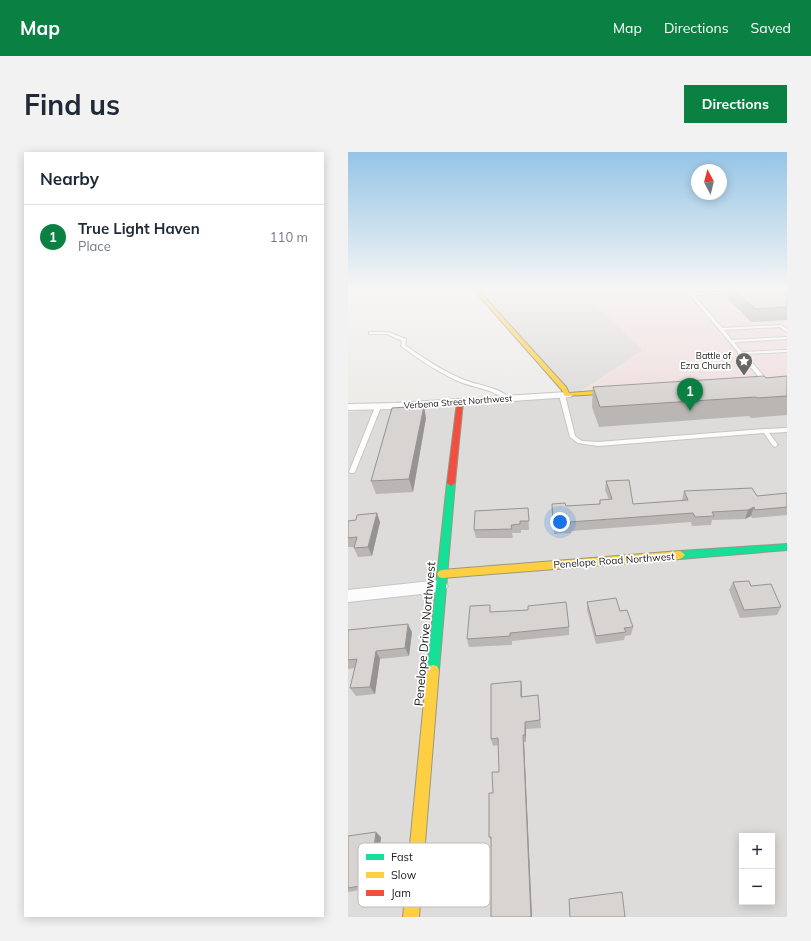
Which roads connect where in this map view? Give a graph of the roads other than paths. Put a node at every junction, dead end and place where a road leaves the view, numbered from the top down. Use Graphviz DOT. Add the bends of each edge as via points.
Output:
graph roads {
  1 [pos="508,326"];
  2 [pos="718,326"];
  3 [pos="721,330"];
  4 [pos="787,331"];
  5 [pos="370,333"];
  6 [pos="787,338"];
  7 [pos="731,341"];
  8 [pos="787,351"];
  9 [pos="740,353"];
  10 [pos="777,380"];
  11 [pos="764,381"];
  12 [pos="752,382"];
  13 [pos="629,390"];
  14 [pos="564,395"];
  15 [pos="508,399"];
  16 [pos="460,402"];
  17 [pos="348,407"];
  18 [pos="378,407"];
  19 [pos="787,430"];
  20 [pos="765,431"];
  21 [pos="775,445"];
  22 [pos="352,472"];
  23 [pos="787,547"];
  24 [pos="441,580"];
  25 [pos="348,596"];
  26 [pos="418,843"];
  27 [pos="412,907"];
  28 [pos="411,917"];
  1 -- 14 [label="street" via="564,388"];
  2 -- 3 [label="lane"];
  3 -- 4 [label="lane" via="780,326"];
  3 -- 7 [label="lane"];
  5 -- 15 [label="lane" via="388,333 404,340 403,345 424,361 461,380 500,392"];
  6 -- 7 [label="lane"];
  7 -- 9 [label="lane"];
  8 -- 9 [label="lane"];
  9 -- 11 [label="lane"];
  10 -- 11 [label="street"];
  11 -- 12 [label="street"];
  13 -- 14 [label="street"];
  14 -- 15 [label="street, Verbena Street Northwest"];
  14 -- 20 [label="lane" via="572,436 582,443 598,444"];
  15 -- 16 [label="street, Verbena Street Northwest"];
  16 -- 18 [label="street, Verbena Street Northwest"];
  16 -- 24 [label="street, Penelope Drive Northwest"];
  17 -- 18 [label="street, Verbena Street Northwest"];
  18 -- 22 [label="lane"];
  19 -- 20 [label="lane"];
  20 -- 21 [label="lane"];
  23 -- 24 [label="street, Penelope Road Northwest"];
  24 -- 25 [label="street, Penelope Road Northwest"];
  24 -- 26 [label="street, Penelope Drive Northwest"];
  27 -- 28 [label="street, Penelope Drive Northwest"];
}
